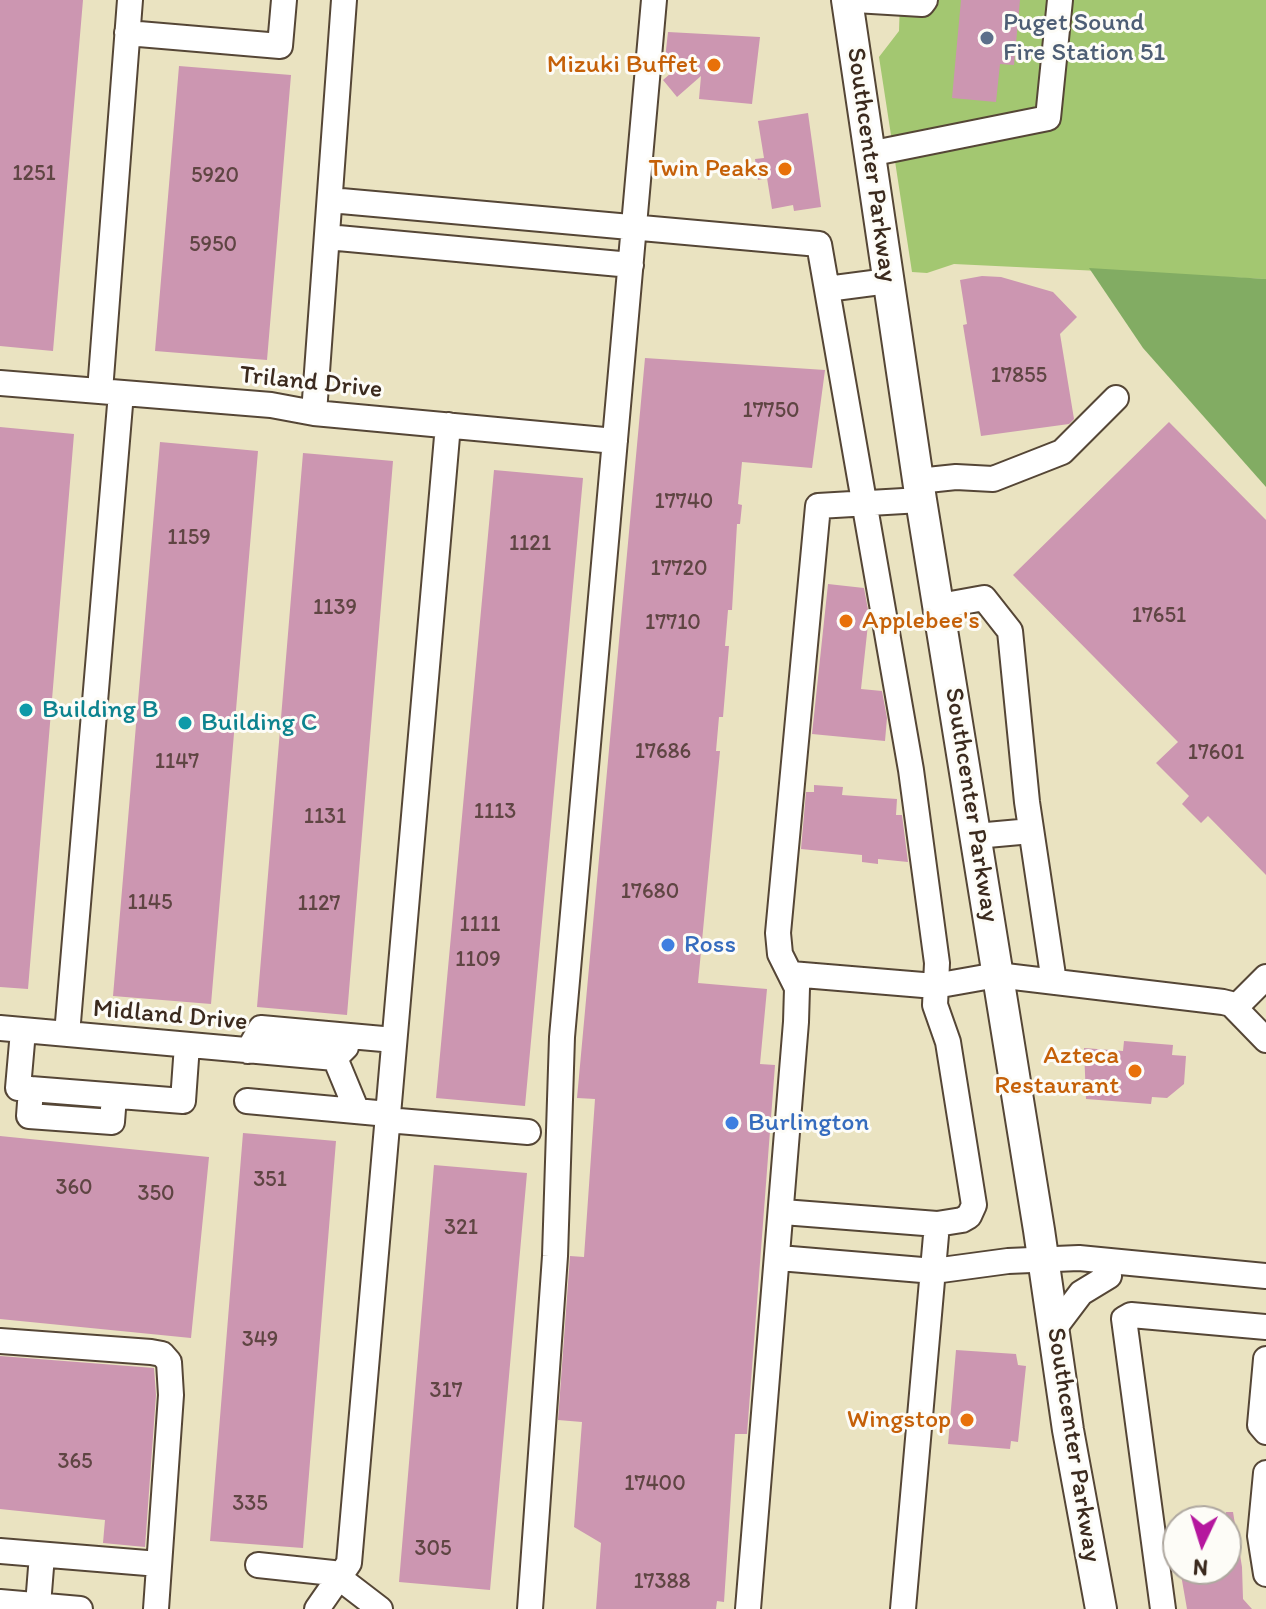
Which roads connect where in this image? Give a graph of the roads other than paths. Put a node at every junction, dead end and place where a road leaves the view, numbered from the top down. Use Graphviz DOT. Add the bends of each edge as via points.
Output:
graph roads {
  1 [pos="130,0"];
  2 [pos="284,0"];
  3 [pos="344,0"];
  4 [pos="654,0"];
  5 [pos="847,0"];
  6 [pos="855,0"];
  7 [pos="925,0"];
  8 [pos="1060,0"];
  9 [pos="127,33"];
  10 [pos="869,154"];
  11 [pos="330,200"];
  12 [pos="635,227"];
  13 [pos="327,237"];
  14 [pos="631,265"];
  15 [pos="888,281"];
  16 [pos="827,289"];
  17 [pos="0,383"];
  18 [pos="111,392"];
  19 [pos="1116,398"];
  20 [pos="314,413"];
  21 [pos="448,425"];
  22 [pos="615,441"];
  23 [pos="919,491"];
  24 [pos="867,504"];
  25 [pos="940,606"];
  26 [pos="1031,831"];
  27 [pos="976,836"];
  28 [pos="791,974"];
  29 [pos="997,975"];
  30 [pos="1266,977"];
  31 [pos="1054,982"];
  32 [pos="935,986"];
  33 [pos="1235,1008"];
  34 [pos="12,1030"];
  35 [pos="67,1034"];
  36 [pos="358,1036"];
  37 [pos="394,1040"];
  38 [pos="1266,1040"];
  39 [pos="187,1045"];
  40 [pos="248,1051"];
  41 [pos="335,1058"];
  42 [pos="17,1083"];
  43 [pos="247,1101"];
  44 [pos="357,1111"];
  45 [pos="387,1117"];
  46 [pos="528,1132"];
  47 [pos="783,1212"];
  48 [pos="937,1224"];
  49 [pos="779,1258"];
  50 [pos="1044,1259"];
  51 [pos="934,1271"];
  52 [pos="1109,1276"];
  53 [pos="1266,1276"];
  54 [pos="1266,1291"];
  55 [pos="1266,1327"];
  56 [pos="1053,1330"];
  57 [pos="0,1341"];
  58 [pos="1266,1359"];
  59 [pos="1266,1432"];
  60 [pos="1266,1473"];
  61 [pos="0,1551"];
  62 [pos="42,1555"];
  63 [pos="159,1564"];
  64 [pos="258,1565"];
  65 [pos="1266,1574"];
  66 [pos="338,1577"];
  67 [pos="0,1602"];
  68 [pos="38,1605"];
  69 [pos="80,1609"];
  70 [pos="156,1609"];
  71 [pos="317,1609"];
  72 [pos="380,1609"];
  73 [pos="530,1609"];
  74 [pos="748,1609"];
  75 [pos="903,1609"];
  76 [pos="1101,1609"];
  77 [pos="1163,1609"];
  1 -- 9 [label="street"];
  2 -- 9 [label="street" via="280,46"];
  3 -- 11 [label="street"];
  4 -- 12 [label="street"];
  5 -- 10 [label="main road, Southcenter Parkway"];
  6 -- 7 [label="street"];
  8 -- 10 [label="street" via="1048,118"];
  9 -- 18 [label="street"];
  10 -- 15 [label="main road, Southcenter Parkway"];
  11 -- 12 [label="street"];
  11 -- 13 [label="street"];
  12 -- 14 [label="street"];
  12 -- 16 [label="street" via="819,244"];
  13 -- 14 [label="street"];
  13 -- 20 [label="street"];
  14 -- 22 [label="street"];
  15 -- 16 [label="street"];
  15 -- 23 [label="main road, Southcenter Parkway"];
  16 -- 24 [label="street"];
  17 -- 18 [label="street, Triland Drive"];
  18 -- 20 [label="street, Triland Drive"];
  18 -- 35 [label="street"];
  19 -- 23 [label="street" via="1062,452 993,479"];
  20 -- 21 [label="street, Triland Drive"];
  21 -- 22 [label="street, Triland Drive"];
  21 -- 37 [label="street"];
  22 -- 73 [label="street" via="562,1037 555,1256"];
  23 -- 24 [label="street"];
  23 -- 25 [label="main road, Southcenter Parkway"];
  24 -- 28 [label="street" via="818,506 778,933 780,954"];
  24 -- 32 [label="street" via="911,770 937,963"];
  25 -- 26 [label="street" via="984,598 1010,631"];
  25 -- 27 [label="main road, Southcenter Parkway"];
  26 -- 27 [label="street"];
  26 -- 31 [label="street"];
  27 -- 29 [label="main road, Southcenter Parkway"];
  28 -- 32 [label="street"];
  28 -- 47 [label="street" via="797,988"];
  29 -- 31 [label="street"];
  29 -- 32 [label="street"];
  29 -- 50 [label="main road, Southcenter Parkway"];
  30 -- 33 [label="street"];
  31 -- 33 [label="street" via="1223,1002"];
  32 -- 48 [label="street" via="974,1205 962,1220"];
  33 -- 38 [label="street"];
  34 -- 35 [label="street, Midland Drive"];
  34 -- 42 [label="street"];
  35 -- 39 [label="street, Midland Drive"];
  36 -- 37 [label="street"];
  36 -- 40 [label="street" via="261,1028"];
  36 -- 41 [label="street"];
  37 -- 45 [label="street"];
  39 -- 40 [label="street, Midland Drive"];
  39 -- 42 [label="street" via="183,1101 114,1096 112,1122 29,1116"];
  40 -- 41 [label="street, Midland Drive"];
  41 -- 44 [label="street"];
  43 -- 44 [label="street"];
  44 -- 45 [label="street"];
  45 -- 46 [label="street"];
  45 -- 66 [label="street" via="349,1563"];
  47 -- 48 [label="street"];
  47 -- 49 [label="street"];
  48 -- 51 [label="street"];
  49 -- 51 [label="street"];
  49 -- 74 [label="street"];
  50 -- 51 [label="street"];
  50 -- 52 [label="street" via="1078,1274"];
  50 -- 53 [label="street"];
  50 -- 56 [label="main road, Southcenter Parkway"];
  51 -- 75 [label="street"];
  52 -- 54 [label="street"];
  52 -- 56 [label="street" via="1081,1293"];
  55 -- 77 [label="street" via="1131,1315 1124,1319"];
  56 -- 76 [label="main road, Southcenter Parkway"];
  57 -- 63 [label="street" via="162,1354 169,1362"];
  58 -- 59 [label="street" via="1260,1425"];
  60 -- 65 [label="street" via="1260,1536"];
  61 -- 62 [label="street"];
  62 -- 63 [label="street"];
  62 -- 68 [label="street"];
  63 -- 70 [label="street"];
  64 -- 66 [label="street" via="315,1569"];
  66 -- 71 [label="street"];
  66 -- 72 [label="street"];
  67 -- 68 [label="street"];
  68 -- 69 [label="street"];
}
